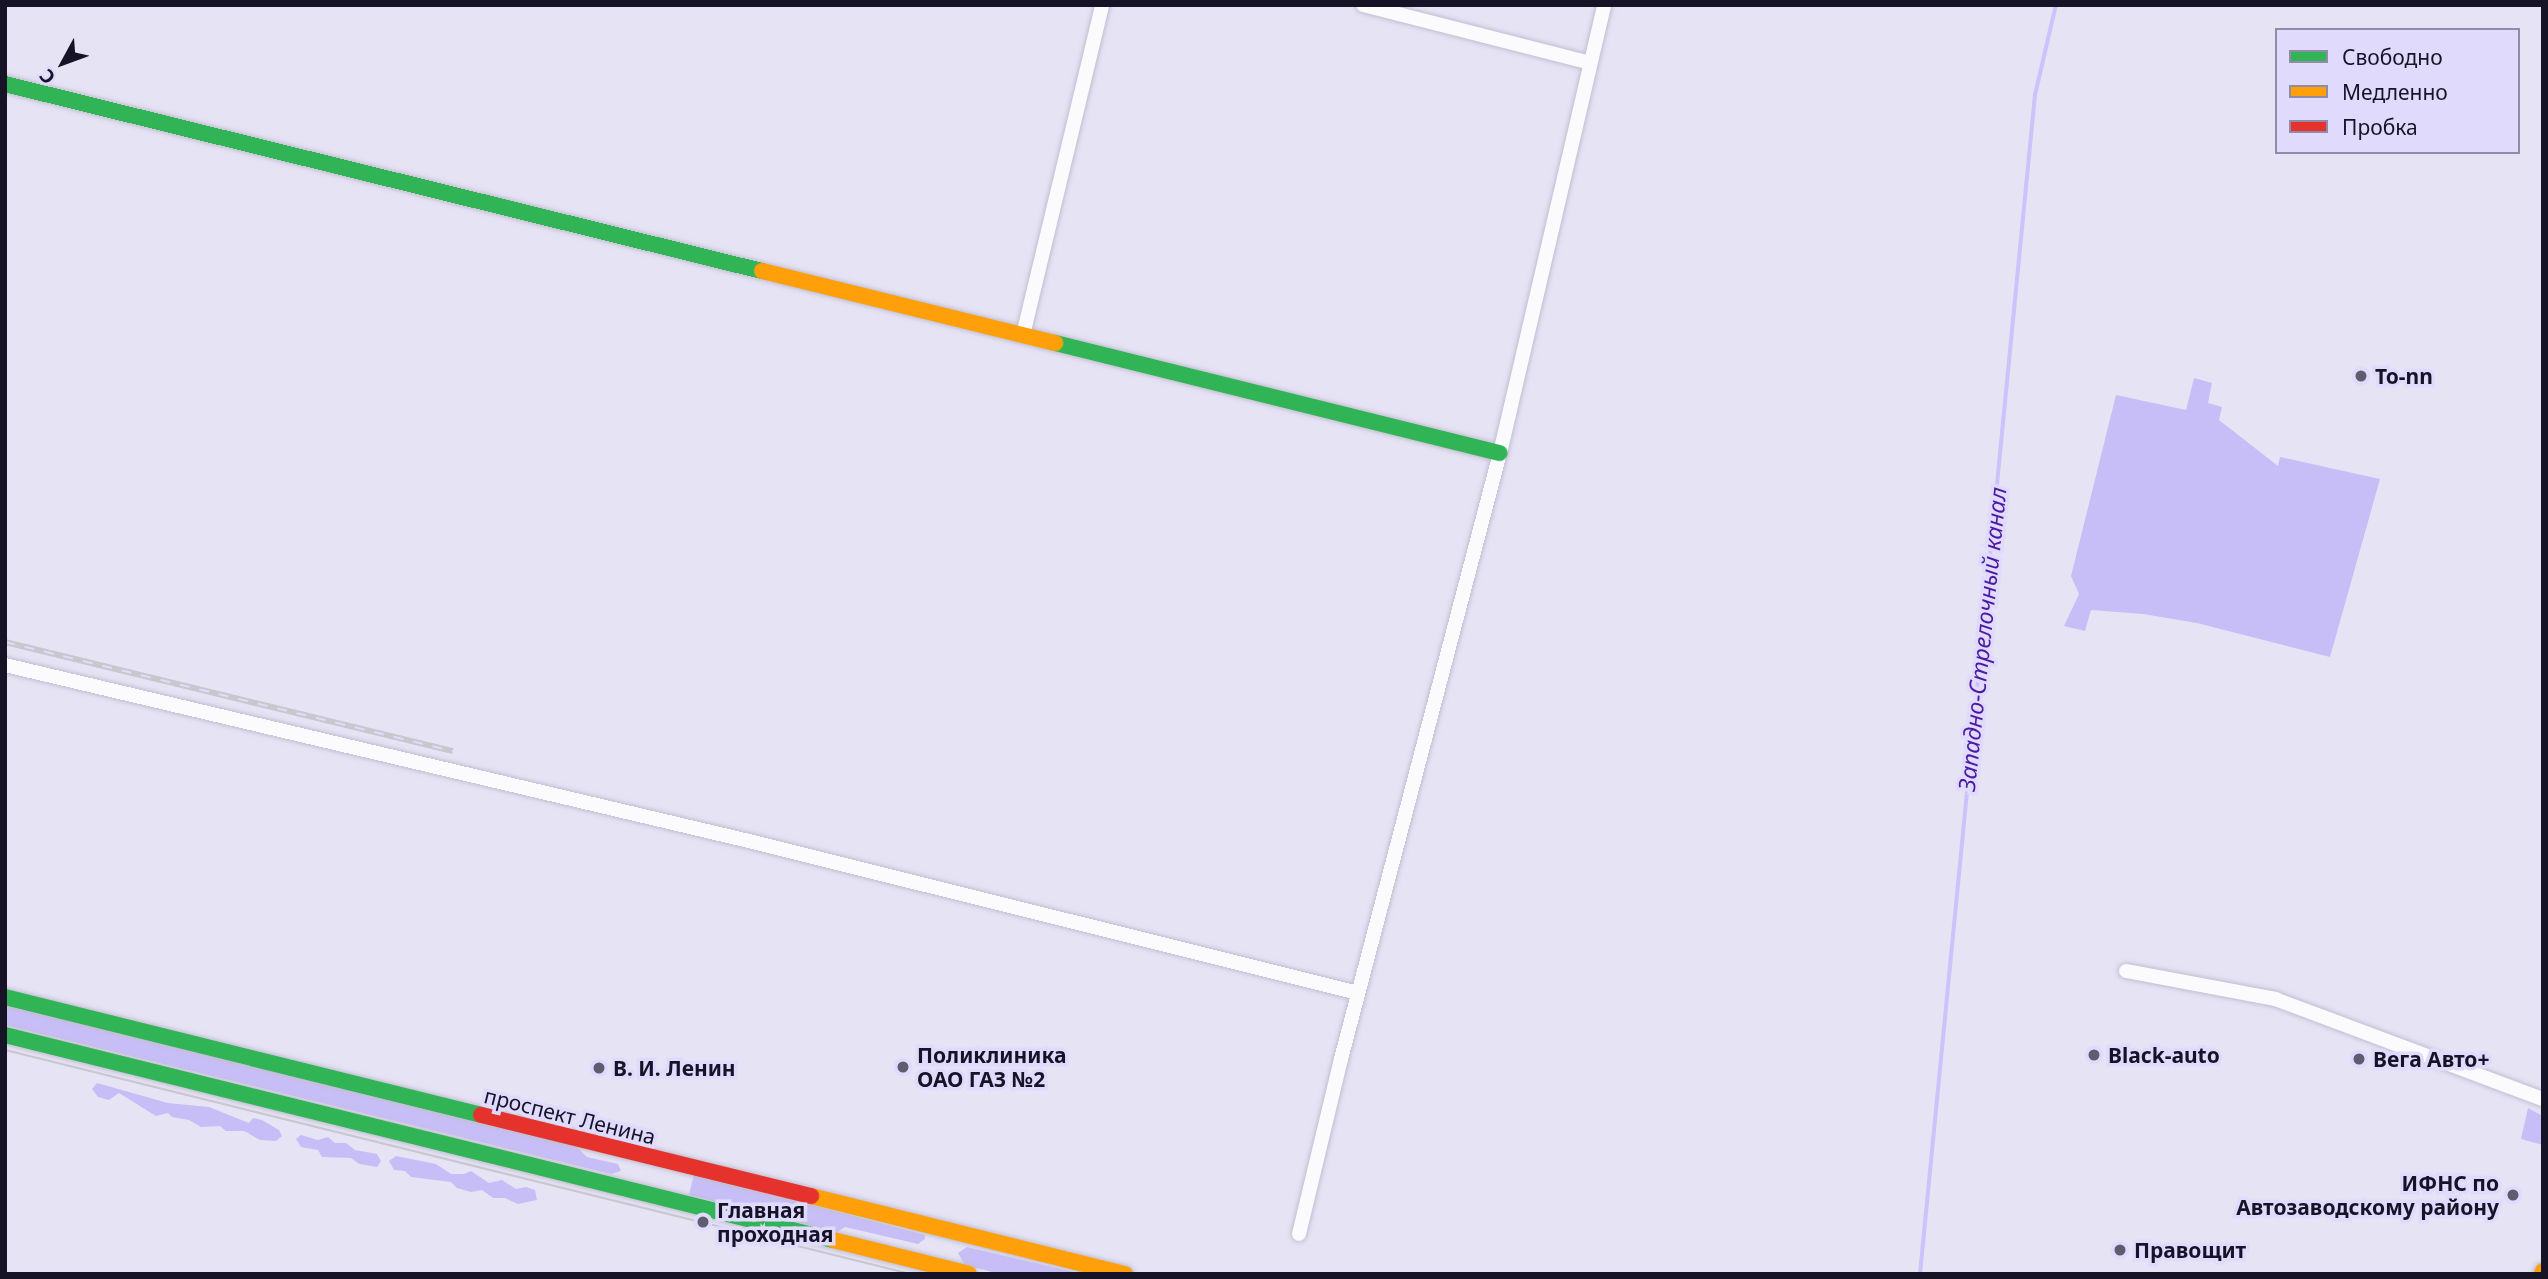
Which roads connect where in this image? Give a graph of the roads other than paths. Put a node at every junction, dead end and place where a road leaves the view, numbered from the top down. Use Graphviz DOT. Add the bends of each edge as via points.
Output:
graph roads {
  1 [pos="1102,5"];
  2 [pos="1363,5"];
  3 [pos="1604,5"];
  4 [pos="1590,63"];
  5 [pos="5,84"];
  6 [pos="1023,335"];
  7 [pos="1500,453"];
  8 [pos="5,665"];
  9 [pos="2126,971"];
  10 [pos="1358,993"];
  11 [pos="5,997"];
  12 [pos="5,1035"];
  13 [pos="2543,1099"];
  14 [pos="650,1175"];
  15 [pos="1299,1234"];
  16 [pos="938,1246"];
  17 [pos="969,1274"];
  18 [pos="1125,1274"];
  1 -- 6 [label="street"];
  2 -- 4 [label="street"];
  3 -- 4 [label="street"];
  4 -- 7 [label="street"];
  5 -- 6 [label="main road"];
  6 -- 7 [label="main road"];
  7 -- 10 [label="street"];
  8 -- 10 [label="street" via="745,840"];
  9 -- 13 [label="street" via="2275,999"];
  10 -- 15 [label="street"];
  11 -- 14 [label="main road, проспект Ленина"];
  12 -- 14 [label="main road, проспект Ленина"];
  14 -- 16 [label="main road, проспект Ленина"];
  14 -- 16 [label="main road, проспект Ленина"];
  16 -- 17 [label="main road, проспект Ленина"];
  16 -- 18 [label="main road, проспект Ленина"];
}
